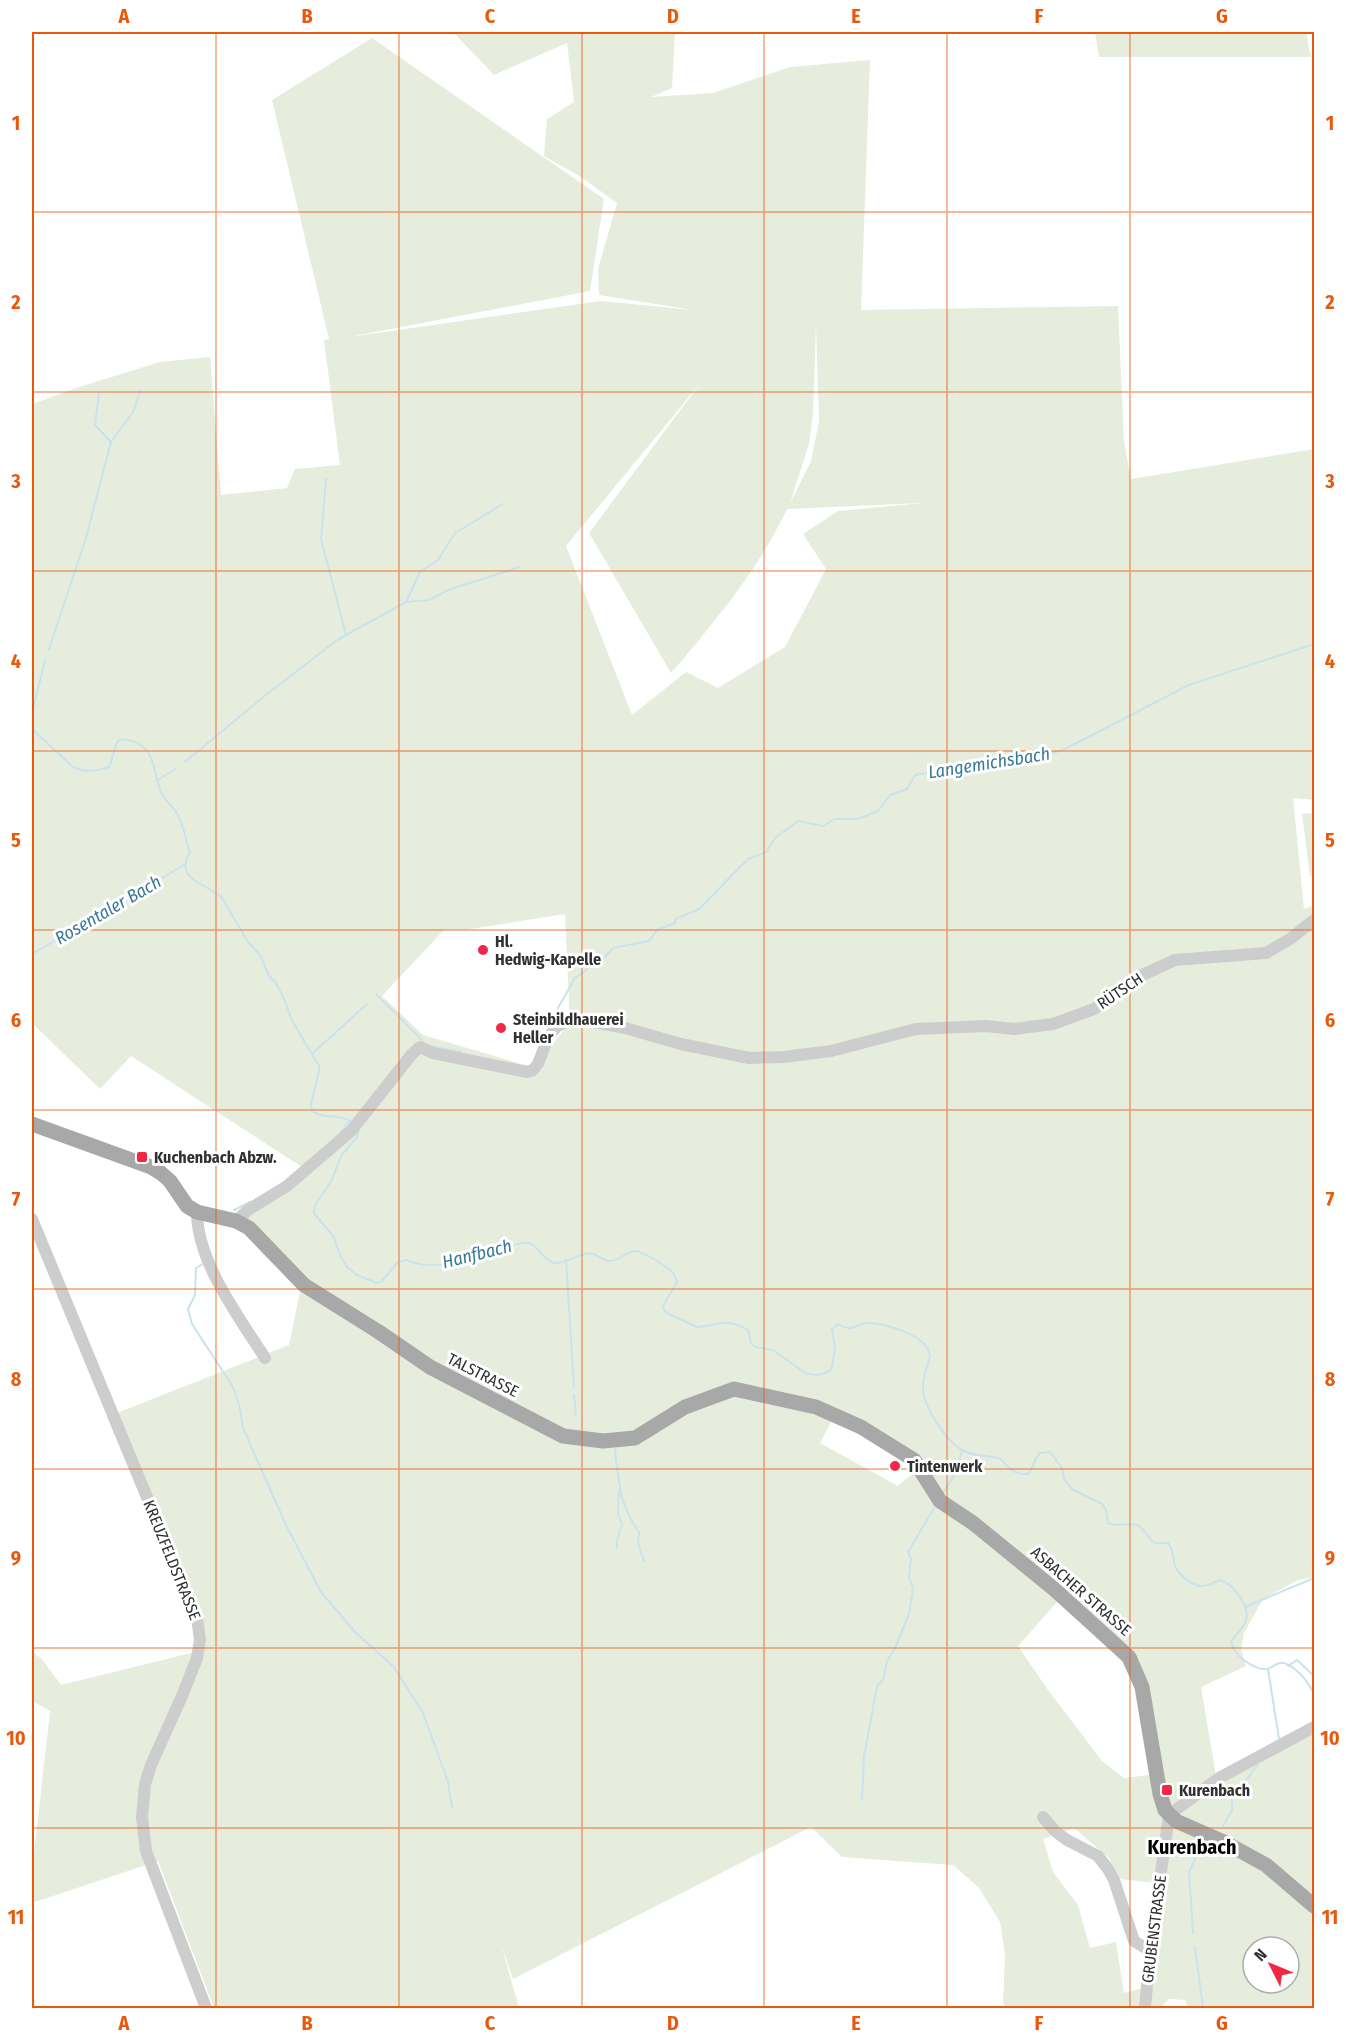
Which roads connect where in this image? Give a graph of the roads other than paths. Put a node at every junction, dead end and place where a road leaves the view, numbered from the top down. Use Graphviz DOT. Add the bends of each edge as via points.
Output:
graph roads {
  1 [pos="1314,920"];
  2 [pos="32,1124"];
  3 [pos="197,1212"];
  4 [pos="32,1219"];
  5 [pos="236,1221"];
  6 [pos="265,1358"];
  7 [pos="940,1501"];
  8 [pos="1314,1727"];
  9 [pos="1169,1815"];
  10 [pos="1043,1817"];
  11 [pos="1314,1906"];
  12 [pos="1150,1951"];
  13 [pos="206,2008"];
  14 [pos="1145,2008"];
  1 -- 5 [label="street, RÜTSCH" via="1266,953 1176,960 1138,977 1094,1009 1053,1024 1014,1029 916,1029 831,1050 749,1058 579,1019 556,1027 538,1064 527,1072 420,1047 351,1131 287,1186"];
  2 -- 3 [label="main road" via="151,1167 170,1181 187,1206"];
  3 -- 5 [label="main road, TALSTRASSE"];
  3 -- 6 [label="street" via="197,1230 219,1287"];
  4 -- 13 [label="street, KREUZFELDSTRASSE" via="197,1618 197,1658 151,1765 142,1817 146,1851"];
  5 -- 7 [label="main road, TALSTRASSE" via="249,1228 304,1285 430,1367 563,1437 603,1441 636,1438 685,1407 734,1389 816,1407 861,1427 914,1460"];
  7 -- 9 [label="main road, ASBACHER STRASSE" via="1054,1589 1129,1658 1142,1687 1162,1805"];
  8 -- 9 [label="street" via="1219,1778"];
  9 -- 11 [label="main road" via="1266,1865"];
  9 -- 12 [label="street, GRUBENSTRASSE"];
  10 -- 12 [label="street" via="1061,1835 1098,1856 1114,1880 1134,1941"];
  12 -- 14 [label="street, GRUBENSTRASSE"];
}
